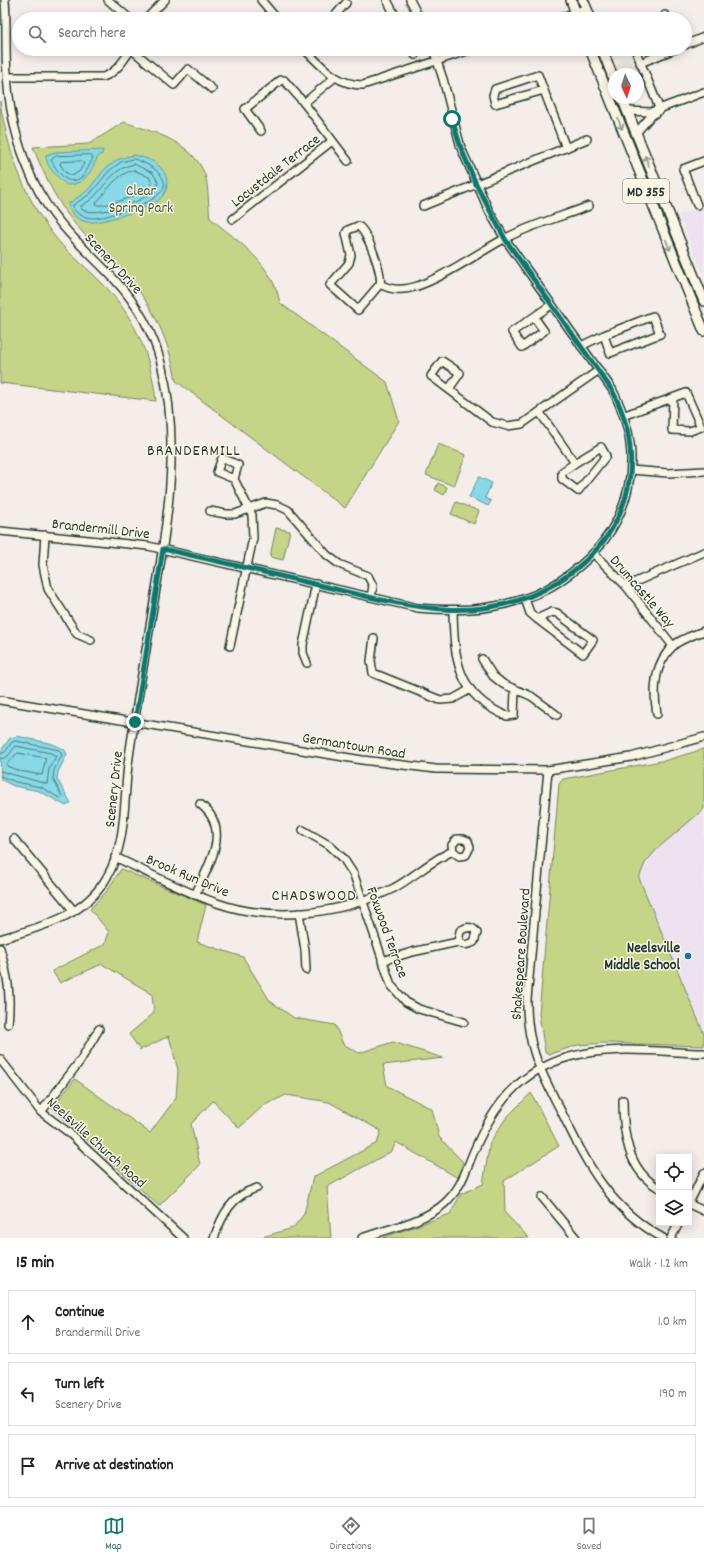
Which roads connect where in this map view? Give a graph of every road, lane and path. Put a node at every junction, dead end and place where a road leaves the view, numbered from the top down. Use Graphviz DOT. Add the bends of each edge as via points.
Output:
graph roads {
  1 [pos="5,0"];
  2 [pos="108,0"];
  3 [pos="165,0"];
  4 [pos="261,0"];
  5 [pos="387,0"];
  6 [pos="410,0"];
  7 [pos="571,0"];
  8 [pos="346,3"];
  9 [pos="122,12"];
  10 [pos="153,12"];
  11 [pos="272,12"];
  12 [pos="338,12"];
  13 [pos="393,12"];
  14 [pos="416,12"];
  15 [pos="576,12"];
  16 [pos="704,37"];
  17 [pos="692,42"];
  18 [pos="126,56"];
  19 [pos="139,56"];
  20 [pos="311,56"];
  21 [pos="436,56"];
  22 [pos="453,56"];
  23 [pos="593,56"];
  24 [pos="605,56"];
  25 [pos="638,56"];
  26 [pos="657,56"];
  27 [pos="438,61"];
  28 [pos="640,63"];
  29 [pos="609,68"];
  30 [pos="7,77"];
  31 [pos="334,78"];
  32 [pos="212,89"];
  33 [pos="544,90"];
  34 [pos="704,92"];
  35 [pos="304,103"];
  36 [pos="624,104"];
  37 [pos="660,110"];
  38 [pos="627,111"];
  39 [pos="261,131"];
  40 [pos="636,133"];
  41 [pos="587,139"];
  42 [pos="332,141"];
  43 [pos="566,148"];
  44 [pos="704,161"];
  45 [pos="348,162"];
  46 [pos="476,184"];
  47 [pos="698,205"];
  48 [pos="423,206"];
  49 [pos="589,206"];
  50 [pos="233,218"];
  51 [pos="505,239"];
  52 [pos="380,284"];
  53 [pos="704,301"];
  54 [pos="551,305"];
  55 [pos="534,317"];
  56 [pos="704,331"];
  57 [pos="604,335"];
  58 [pos="581,346"];
  59 [pos="598,370"];
  60 [pos="449,389"];
  61 [pos="673,398"];
  62 [pos="540,413"];
  63 [pos="625,415"];
  64 [pos="575,464"];
  65 [pos="631,470"];
  66 [pos="704,472"];
  67 [pos="234,479"];
  68 [pos="248,509"];
  69 [pos="210,511"];
  70 [pos="0,531"];
  71 [pos="45,535"];
  72 [pos="163,549"];
  73 [pos="704,552"];
  74 [pos="594,554"];
  75 [pos="248,568"];
  76 [pos="316,584"];
  77 [pos="626,586"];
  78 [pos="371,597"];
  79 [pos="525,599"];
  80 [pos="453,611"];
  81 [pos="537,619"];
  82 [pos="704,631"];
  83 [pos="374,638"];
  84 [pos="91,640"];
  85 [pos="230,646"];
  86 [pos="673,646"];
  87 [pos="482,660"];
  88 [pos="307,663"];
  89 [pos="470,690"];
  90 [pos="514,690"];
  91 [pos="0,700"];
  92 [pos="657,714"];
  93 [pos="557,715"];
  94 [pos="135,722"];
  95 [pos="704,737"];
  96 [pos="548,770"];
  97 [pos="200,804"];
  98 [pos="303,830"];
  99 [pos="14,839"];
  100 [pos="452,851"];
  101 [pos="115,857"];
  102 [pos="195,895"];
  103 [pos="362,900"];
  104 [pos="74,911"];
  105 [pos="299,913"];
  106 [pos="0,939"];
  107 [pos="458,942"];
  108 [pos="0,948"];
  109 [pos="382,961"];
  110 [pos="306,970"];
  111 [pos="464,1022"];
  112 [pos="8,1024"];
  113 [pos="99,1029"];
  114 [pos="704,1053"];
  115 [pos="0,1059"];
  116 [pos="539,1070"];
  117 [pos="623,1100"];
  118 [pos="42,1112"];
  119 [pos="704,1172"];
  120 [pos="656,1185"];
  121 [pos="257,1188"];
  122 [pos="542,1197"];
  123 [pos="692,1198"];
  124 [pos="692,1205"];
  125 [pos="704,1211"];
  126 [pos="677,1226"];
  127 [pos="183,1238"];
  128 [pos="214,1238"];
  129 [pos="362,1238"];
  130 [pos="576,1238"];
  131 [pos="663,1238"];
  132 [pos="671,1238"];
  1 -- 30 [label="street, Scenery Drive"];
  2 -- 9 [label="street"];
  3 -- 10 [label="street"];
  4 -- 11 [label="street"];
  5 -- 13 [label="street"];
  6 -- 14 [label="street"];
  7 -- 15 [label="main road"];
  8 -- 12 [label="street"];
  16 -- 17 [label="street"];
  18 -- 30 [label="street" via="110,75 103,77"];
  19 -- 32 [label="street" via="174,85 188,69"];
  20 -- 31 [label="street"];
  21 -- 27 [label="street, Brandermill Drive"];
  22 -- 27 [label="street"];
  23 -- 56 [label="main road, MD 355, one-way"];
  24 -- 29 [label="main road"];
  25 -- 28 [label="street"];
  26 -- 28 [label="street"];
  27 -- 31 [label="street" via="363,86"];
  27 -- 46 [label="street, Brandermill Drive" via="456,134"];
  28 -- 37 [label="street"];
  30 -- 72 [label="street, Scenery Drive" via="18,137 38,189 56,220 115,280 137,307 160,360 166,385 171,443 170,498"];
  31 -- 35 [label="street"];
  33 -- 33 [label="street" via="495,104 493,95 495,89 538,75"];
  33 -- 43 [label="street"];
  34 -- 37 [label="street"];
  35 -- 39 [label="street" via="286,82 281,80 245,109"];
  35 -- 42 [label="street"];
  36 -- 38 [label="main road, MD 355"];
  37 -- 38 [label="street" via="642,113"];
  37 -- 40 [label="street"];
  38 -- 40 [label="main road, MD 355"];
  53 -- 40 [label="main road, MD 355, one-way"];
  41 -- 43 [label="street"];
  42 -- 45 [label="street"];
  42 -- 50 [label="street, Locustdale Terrace"];
  43 -- 46 [label="street"];
  44 -- 47 [label="street" via="683,169"];
  46 -- 48 [label="street"];
  46 -- 51 [label="street, Brandermill Drive"];
  49 -- 51 [label="street"];
  51 -- 52 [label="street" via="414,287 404,290"];
  51 -- 54 [label="street, Brandermill Drive"];
  52 -- 52 [label="street" via="379,270 363,231 358,226 348,230 346,237 351,255 349,263 330,285 358,310"];
  54 -- 55 [label="street"];
  54 -- 58 [label="street, Brandermill Drive"];
  55 -- 55 [label="street" via="512,332 522,347 544,331"];
  57 -- 57 [label="street" via="654,316 660,334 610,353"];
  57 -- 58 [label="street"];
  58 -- 59 [label="street, Brandermill Drive"];
  59 -- 62 [label="street"];
  59 -- 63 [label="street, Brandermill Drive"];
  60 -- 62 [label="street" via="499,425 522,424"];
  61 -- 61 [label="street" via="686,393 700,427 690,431 672,430"];
  61 -- 63 [label="street"];
  62 -- 64 [label="street"];
  63 -- 65 [label="street, Brandermill Drive"];
  64 -- 64 [label="street" via="601,447 606,456 578,491 562,479 562,472"];
  65 -- 66 [label="street"];
  65 -- 74 [label="street, Brandermill Drive" via="619,516"];
  67 -- 68 [label="street"];
  68 -- 69 [label="street" via="235,514"];
  68 -- 75 [label="street" via="254,524"];
  68 -- 78 [label="street" via="266,503 288,510 327,555 338,564 368,576 373,586"];
  70 -- 71 [label="street, Brandermill Drive"];
  71 -- 72 [label="street, Brandermill Drive"];
  71 -- 84 [label="street" via="42,565 48,589 77,634"];
  72 -- 75 [label="street, Brandermill Drive"];
  72 -- 94 [label="street, Scenery Drive"];
  73 -- 77 [label="street"];
  74 -- 77 [label="street, Drumcastle Way"];
  74 -- 79 [label="street, Brandermill Drive" via="564,578"];
  75 -- 76 [label="street, Brandermill Drive"];
  75 -- 85 [label="street"];
  76 -- 78 [label="street, Brandermill Drive"];
  76 -- 88 [label="street" via="303,645"];
  77 -- 86 [label="street, Drumcastle Way"];
  78 -- 80 [label="street, Brandermill Drive" via="418,608"];
  79 -- 80 [label="street, Brandermill Drive" via="495,607"];
  79 -- 81 [label="street" via="530,613"];
  80 -- 89 [label="street" via="457,662"];
  81 -- 81 [label="street" via="583,654 593,640 557,613 552,612"];
  82 -- 86 [label="street"];
  83 -- 89 [label="street" via="371,661 373,673 440,700 454,700"];
  86 -- 92 [label="street" via="656,678 654,689"];
  87 -- 90 [label="street" via="493,676"];
  89 -- 90 [label="street" via="479,699 507,716 514,715"];
  90 -- 93 [label="street" via="532,696"];
  91 -- 94 [label="street, Germantown Road"];
  94 -- 96 [label="street, Germantown Road" via="403,766 466,770"];
  94 -- 101 [label="street, Scenery Drive" via="128,759 122,832"];
  95 -- 96 [label="street, Germantown Road" via="631,757"];
  96 -- 116 [label="street, Shakespeare Boulevard" via="526,1021"];
  97 -- 102 [label="street" via="208,810 214,820 216,841 213,856"];
  98 -- 103 [label="street, Foxwood Terrace" via="329,845 343,858 354,875"];
  99 -- 104 [label="street"];
  100 -- 103 [label="street, Brook Run Drive" via="394,887"];
  101 -- 102 [label="street, Brook Run Drive"];
  101 -- 104 [label="street, Scenery Drive" via="97,891"];
  102 -- 105 [label="street, Brook Run Drive" via="247,911"];
  103 -- 105 [label="street, Brook Run Drive" via="330,909"];
  103 -- 109 [label="street, Foxwood Terrace"];
  104 -- 106 [label="street, Scenery Drive" via="54,922"];
  105 -- 110 [label="street"];
  107 -- 109 [label="street"];
  108 -- 112 [label="street" via="11,999"];
  109 -- 111 [label="street, Foxwood Terrace" via="391,985 406,1002 418,1009"];
  113 -- 118 [label="street" via="80,1061"];
  114 -- 116 [label="street" via="594,1052 567,1057"];
  115 -- 118 [label="street, Neelsville Church Road"];
  116 -- 129 [label="street" via="523,1080 501,1101 483,1130 464,1179 444,1204 426,1215"];
  116 -- 131 [label="street, Shakespeare Boulevard" via="584,1159 605,1189 634,1219"];
  117 -- 120 [label="street" via="625,1139 633,1159 644,1175"];
  118 -- 127 [label="street, Neelsville Church Road" via="68,1132"];
  119 -- 123 [label="street"];
  121 -- 128 [label="street" via="245,1191 231,1204 222,1216"];
  122 -- 130 [label="street"];
  124 -- 125 [label="street"];
  126 -- 132 [label="street"];
}
